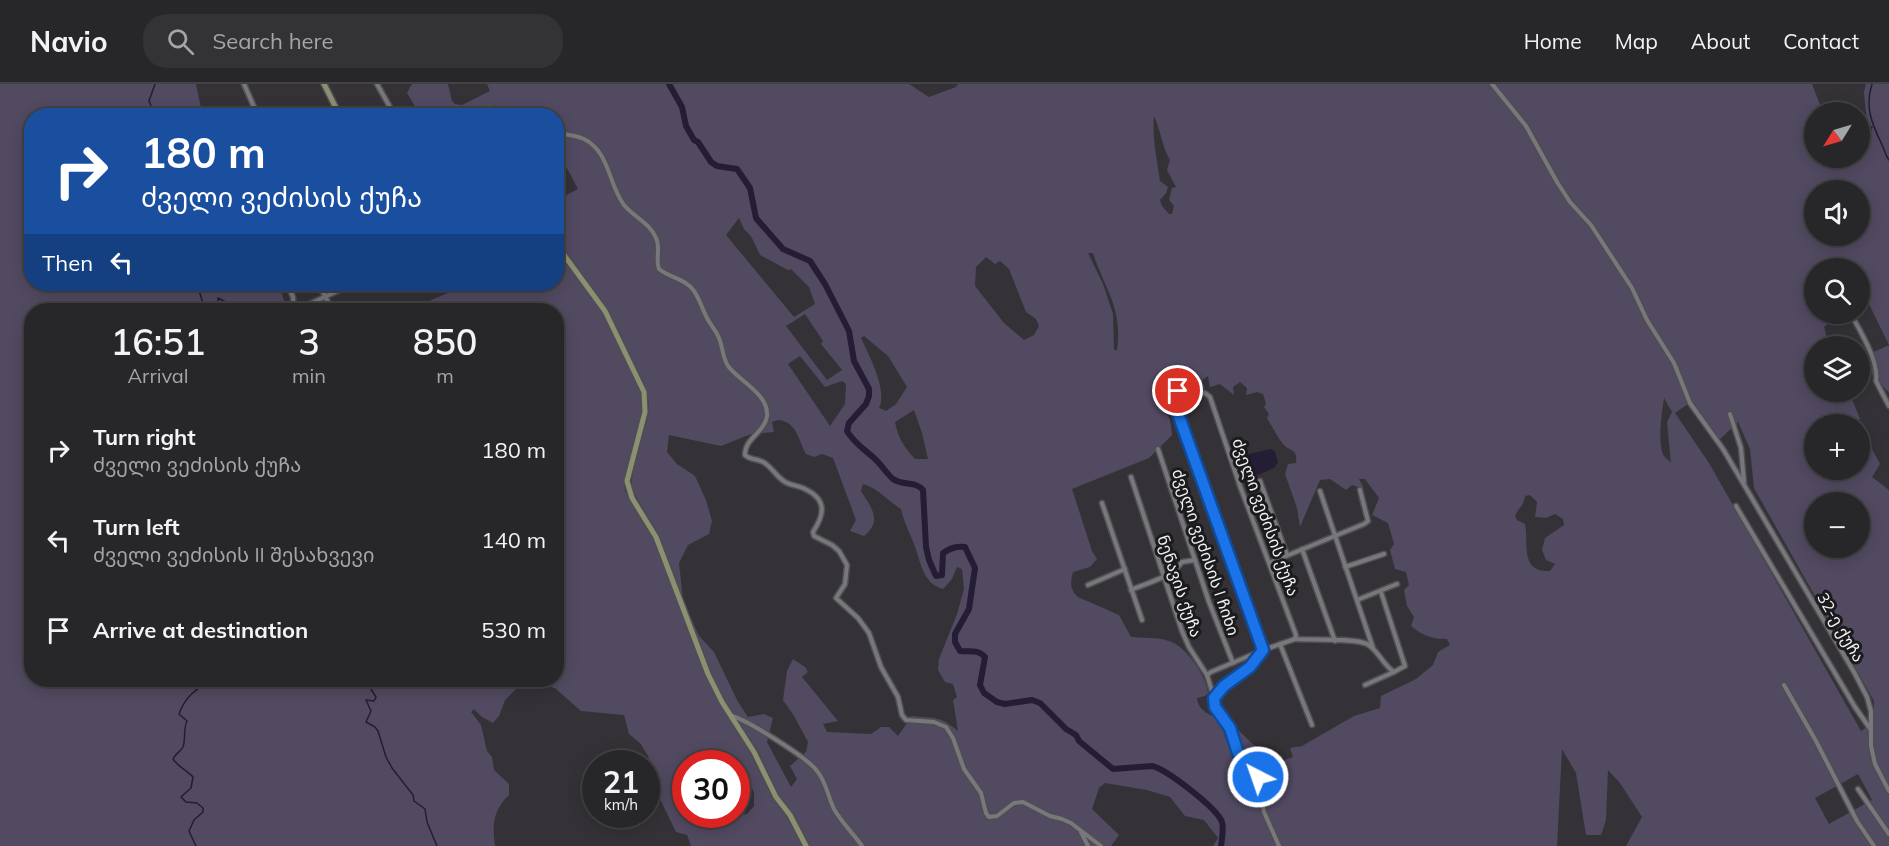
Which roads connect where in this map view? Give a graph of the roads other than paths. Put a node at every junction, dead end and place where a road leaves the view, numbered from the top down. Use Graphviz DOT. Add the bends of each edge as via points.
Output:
graph roads {
  1 [pos="244,84"];
  2 [pos="324,84"];
  3 [pos="377,84"];
  4 [pos="1492,84"];
  5 [pos="254,108"];
  6 [pos="336,108"];
  7 [pos="390,108"];
  8 [pos="479,108"];
  9 [pos="495,108"];
  10 [pos="564,134"];
  11 [pos="564,255"];
  12 [pos="322,291"];
  13 [pos="337,291"];
  14 [pos="325,297"];
  15 [pos="312,303"];
  16 [pos="328,303"];
  17 [pos="1856,324"];
  18 [pos="1889,406"];
  19 [pos="1730,414"];
  20 [pos="1158,449"];
  21 [pos="1131,477"];
  22 [pos="1260,481"];
  23 [pos="1745,486"];
  24 [pos="1360,490"];
  25 [pos="1320,491"];
  26 [pos="1102,503"];
  27 [pos="1736,506"];
  28 [pos="1334,536"];
  29 [pos="1302,549"];
  30 [pos="1384,554"];
  31 [pos="1287,555"];
  32 [pos="1195,560"];
  33 [pos="1269,562"];
  34 [pos="1345,567"];
  35 [pos="1125,569"];
  36 [pos="1162,576"];
  37 [pos="1397,584"];
  38 [pos="1088,585"];
  39 [pos="1131,590"];
  40 [pos="1381,592"];
  41 [pos="1357,600"];
  42 [pos="1142,620"];
  43 [pos="1295,639"];
  44 [pos="1335,641"];
  45 [pos="1280,644"];
  46 [pos="1374,649"];
  47 [pos="1261,651"];
  48 [pos="1233,663"];
  49 [pos="1394,672"];
  50 [pos="1207,675"];
  51 [pos="1784,684"];
  52 [pos="1365,686"];
  53 [pos="1214,698"];
  54 [pos="732,716"];
  55 [pos="1312,725"];
  56 [pos="1871,730"];
  57 [pos="1858,789"];
  58 [pos="1889,790"];
  59 [pos="1081,832"];
  60 [pos="1889,834"];
  61 [pos="806,846"];
  62 [pos="862,846"];
  63 [pos="1088,846"];
  64 [pos="1101,846"];
  65 [pos="1280,846"];
  66 [pos="1874,846"];
  1 -- 5 [label="street"];
  2 -- 6 [label="street"];
  3 -- 7 [label="street"];
  4 -- 23 [label="street, 32-ე ქუჩა" via="1526,126 1570,202 1591,225 1632,288 1674,363 1690,403"];
  8 -- 9 [label="street"];
  10 -- 59 [label="street" via="585,140 598,151 617,195 655,235 660,246 659,270 694,290 719,337 728,366 764,405 764,425 749,442 745,455 766,463 787,483 810,492 821,505 823,511 814,536 832,544 847,565 848,575 836,598 869,633 902,715 906,720 946,727 964,769 981,793 989,817 1023,802"];
  11 -- 54 [label="street" via="605,311 644,392 645,412 629,469 629,490 656,537 708,674"];
  12 -- 14 [label="street"];
  13 -- 14 [label="street"];
  14 -- 15 [label="street"];
  14 -- 16 [label="street"];
  17 -- 18 [label="street"];
  19 -- 23 [label="street" via="1741,448"];
  20 -- 32 [label="street, ძველი ვეძისის I ჩიხი"];
  21 -- 36 [label="street, ნენავის ქუჩა"];
  22 -- 31 [label="street"];
  23 -- 56 [label="street, 32-ე ქუჩა" via="1867,697"];
  24 -- 28 [label="street" via="1368,521"];
  25 -- 28 [label="street"];
  26 -- 35 [label="street"];
  27 -- 56 [label="street"];
  28 -- 29 [label="street"];
  28 -- 34 [label="street"];
  29 -- 31 [label="street"];
  29 -- 44 [label="street"];
  30 -- 34 [label="street"];
  31 -- 33 [label="street"];
  32 -- 36 [label="street" via="1182,562"];
  32 -- 48 [label="street, ძველი ვეძისის I ჩიხი"];
  33 -- 43 [label="street, ძველი ვეძისის ქუჩა"];
  33 -- 47 [label="street, ძველი ვეძისის ქუჩა" via="1210,397 1205,393 1178,391 1176,408"];
  34 -- 41 [label="street"];
  35 -- 38 [label="street"];
  35 -- 39 [label="street"];
  36 -- 39 [label="street"];
  36 -- 50 [label="street, ნენავის ქუჩა" via="1189,647"];
  37 -- 40 [label="street"];
  39 -- 42 [label="street"];
  40 -- 41 [label="street"];
  40 -- 49 [label="street" via="1405,666"];
  41 -- 46 [label="street"];
  43 -- 44 [label="street"];
  43 -- 45 [label="street"];
  44 -- 46 [label="street" via="1366,643"];
  45 -- 47 [label="street"];
  45 -- 55 [label="street"];
  46 -- 49 [label="street"];
  47 -- 48 [label="street"];
  47 -- 53 [label="street" via="1250,667"];
  48 -- 50 [label="street"];
  49 -- 52 [label="street"];
  50 -- 53 [label="street, ნენავის ქუჩა"];
  51 -- 66 [label="street"];
  53 -- 65 [label="street" via="1238,753 1258,777 1264,812"];
  54 -- 61 [label="street"];
  54 -- 62 [label="street" via="767,734 819,772 834,808"];
  56 -- 58 [label="street, 32-ე ქუჩა" via="1875,764"];
  57 -- 60 [label="street"];
  59 -- 63 [label="street"];
  59 -- 64 [label="street"];
}
